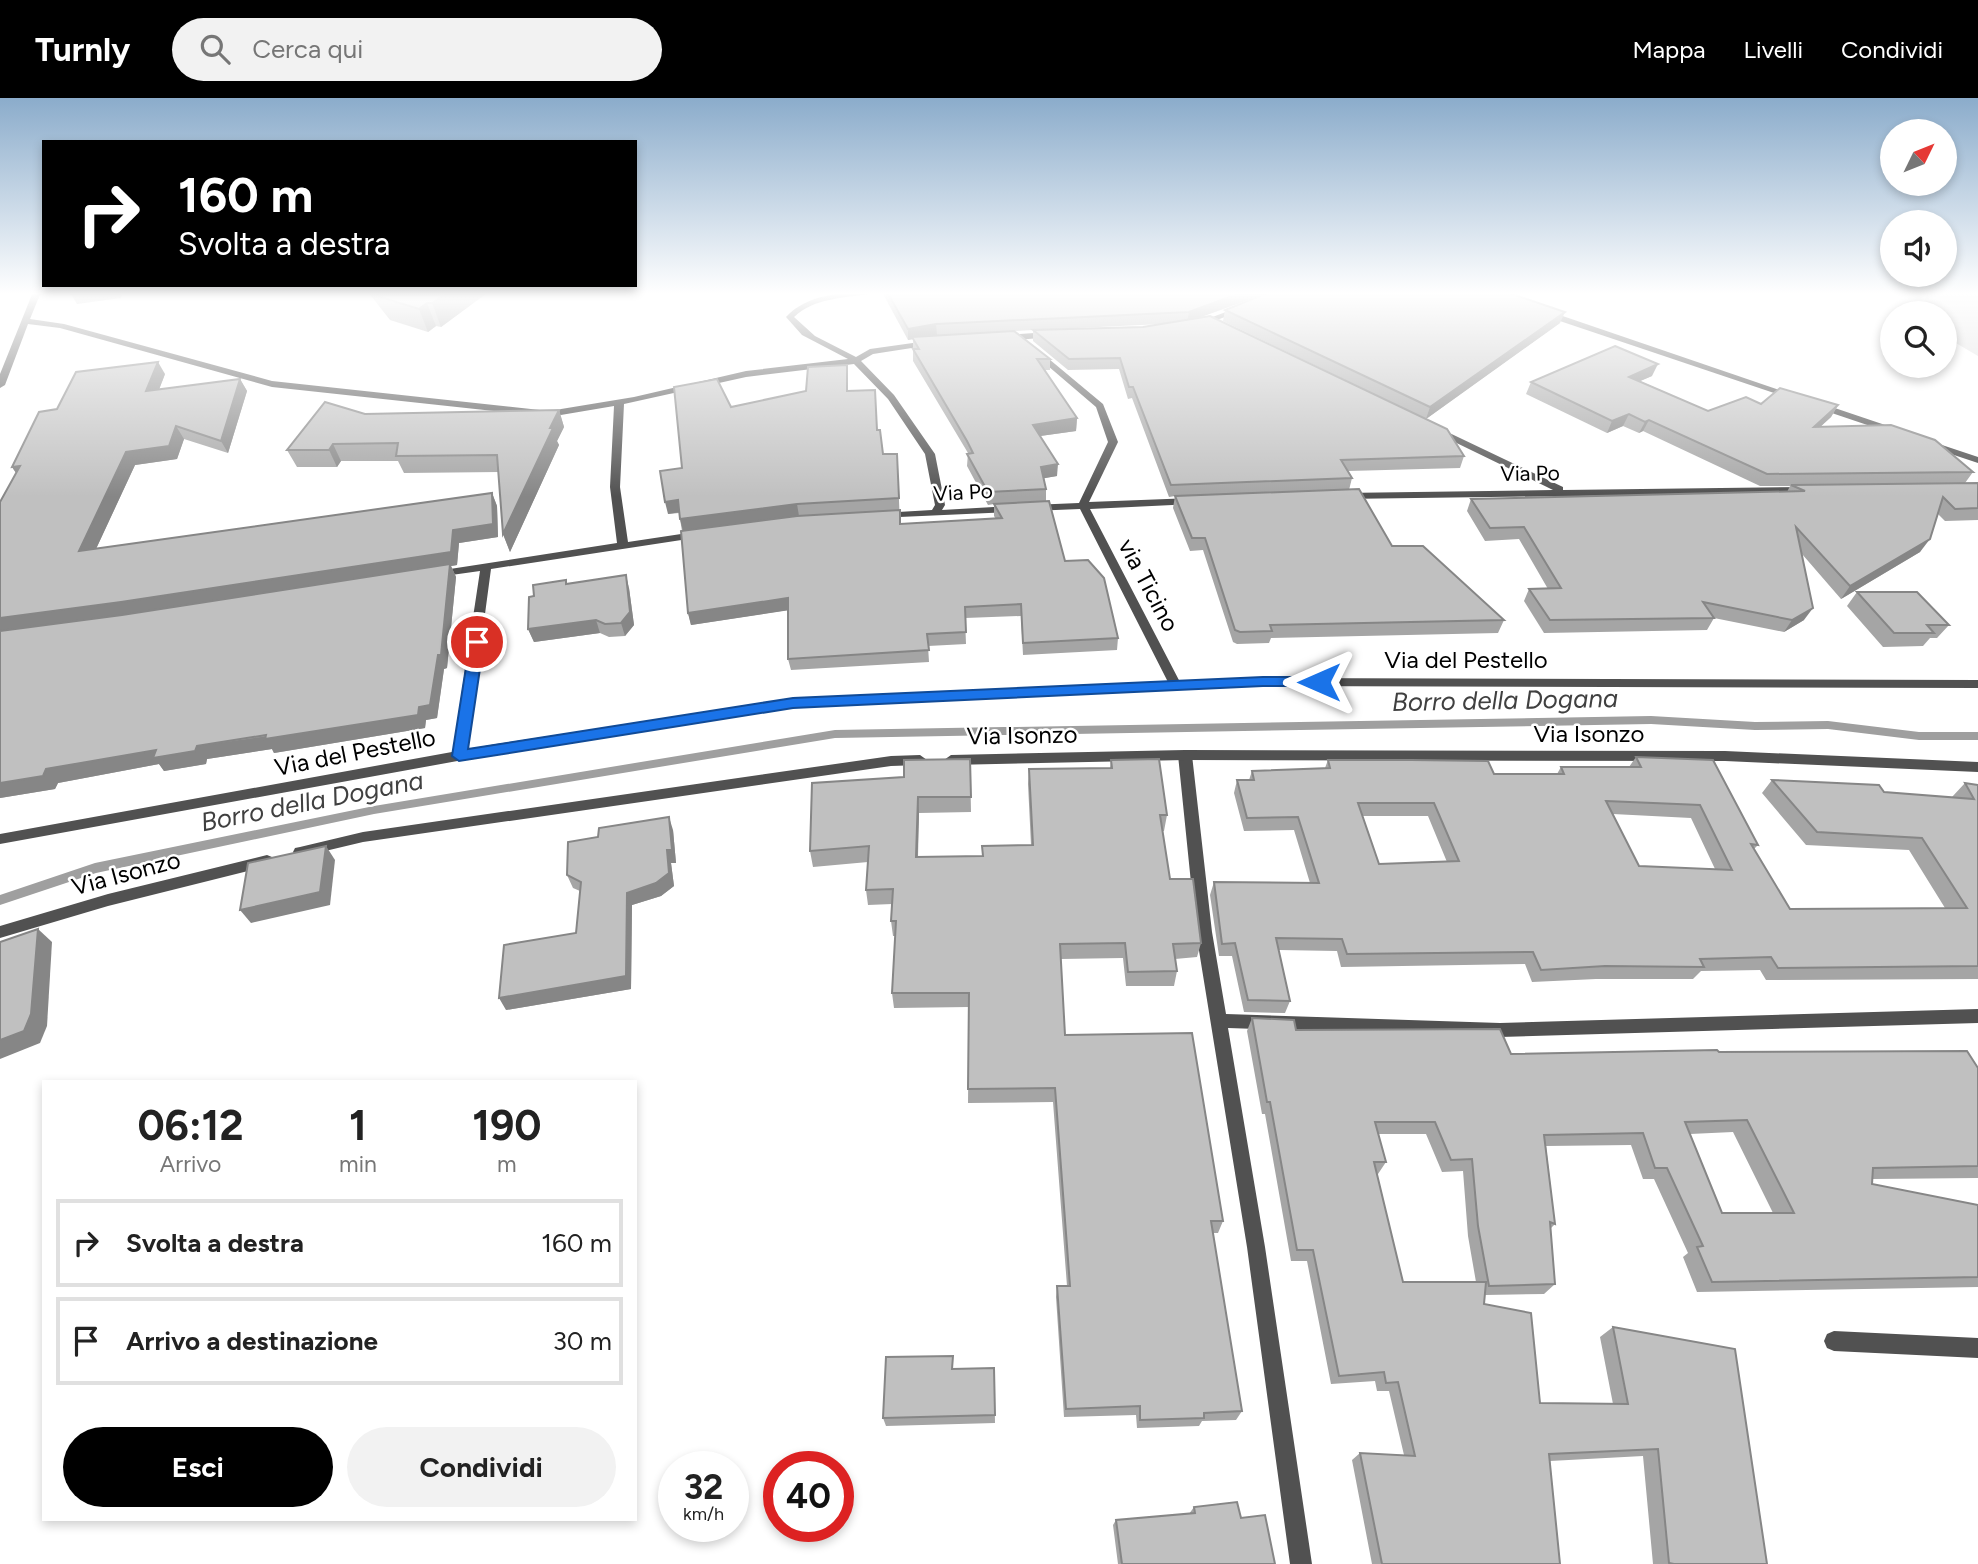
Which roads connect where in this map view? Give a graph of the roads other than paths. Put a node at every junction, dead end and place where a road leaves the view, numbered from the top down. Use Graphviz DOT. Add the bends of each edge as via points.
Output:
graph roads {
  1 [pos="9,360"];
  2 [pos="186,360"];
  3 [pos="1048,360"];
  4 [pos="1686,360"];
  5 [pos="856,361"];
  6 [pos="0,385"];
  7 [pos="619,403"];
  8 [pos="1429,427"];
  9 [pos="1903,435"];
  10 [pos="1916,439"];
  11 [pos="1978,460"];
  12 [pos="1822,490"];
  13 [pos="1563,491"];
  14 [pos="1329,496"];
  15 [pos="1206,501"];
  16 [pos="1083,505"];
  17 [pos="935,513"];
  18 [pos="867,517"];
  19 [pos="718,532"];
  20 [pos="623,545"];
  21 [pos="486,566"];
  22 [pos="418,577"];
  23 [pos="1978,684"];
  24 [pos="1176,686"];
  25 [pos="1185,755"];
  26 [pos="459,756"];
  27 [pos="1978,767"];
  28 [pos="0,839"];
  29 [pos="0,932"];
  30 [pos="1978,1016"];
  31 [pos="1220,1021"];
  32 [pos="1834,1341"];
  33 [pos="1978,1348"];
  34 [pos="1301,1564"];
  1 -- 6 [label="street"];
  2 -- 7 [label="street" via="272,384 549,414"];
  3 -- 16 [label="street" via="1100,406 1113,442"];
  4 -- 9 [label="street"];
  5 -- 7 [label="street" via="746,374"];
  5 -- 17 [label="street" via="891,397 930,454 940,505"];
  7 -- 20 [label="street" via="615,487"];
  8 -- 13 [label="street"];
  10 -- 11 [label="street"];
  12 -- 13 [label="street, Via Po"];
  13 -- 14 [label="street, Via Po"];
  15 -- 16 [label="street, Via Po"];
  16 -- 17 [label="street, Via Po"];
  16 -- 24 [label="street, via Ticino"];
  17 -- 18 [label="street, Via Po"];
  19 -- 20 [label="street"];
  20 -- 21 [label="street"];
  21 -- 22 [label="street"];
  21 -- 26 [label="street"];
  23 -- 24 [label="street, Via del Pestello" via="1263,682"];
  24 -- 26 [label="street, Via del Pestello" via="793,703"];
  25 -- 27 [label="street, Via Isonzo" via="1725,756"];
  25 -- 29 [label="street, Via Isonzo" via="891,761 363,837 108,900"];
  25 -- 31 [label="street" via="1204,932"];
  26 -- 28 [label="street, Via del Pestello"];
  30 -- 31 [label="street" via="1500,1030"];
  31 -- 34 [label="street"];
  32 -- 33 [label="street"];
}
